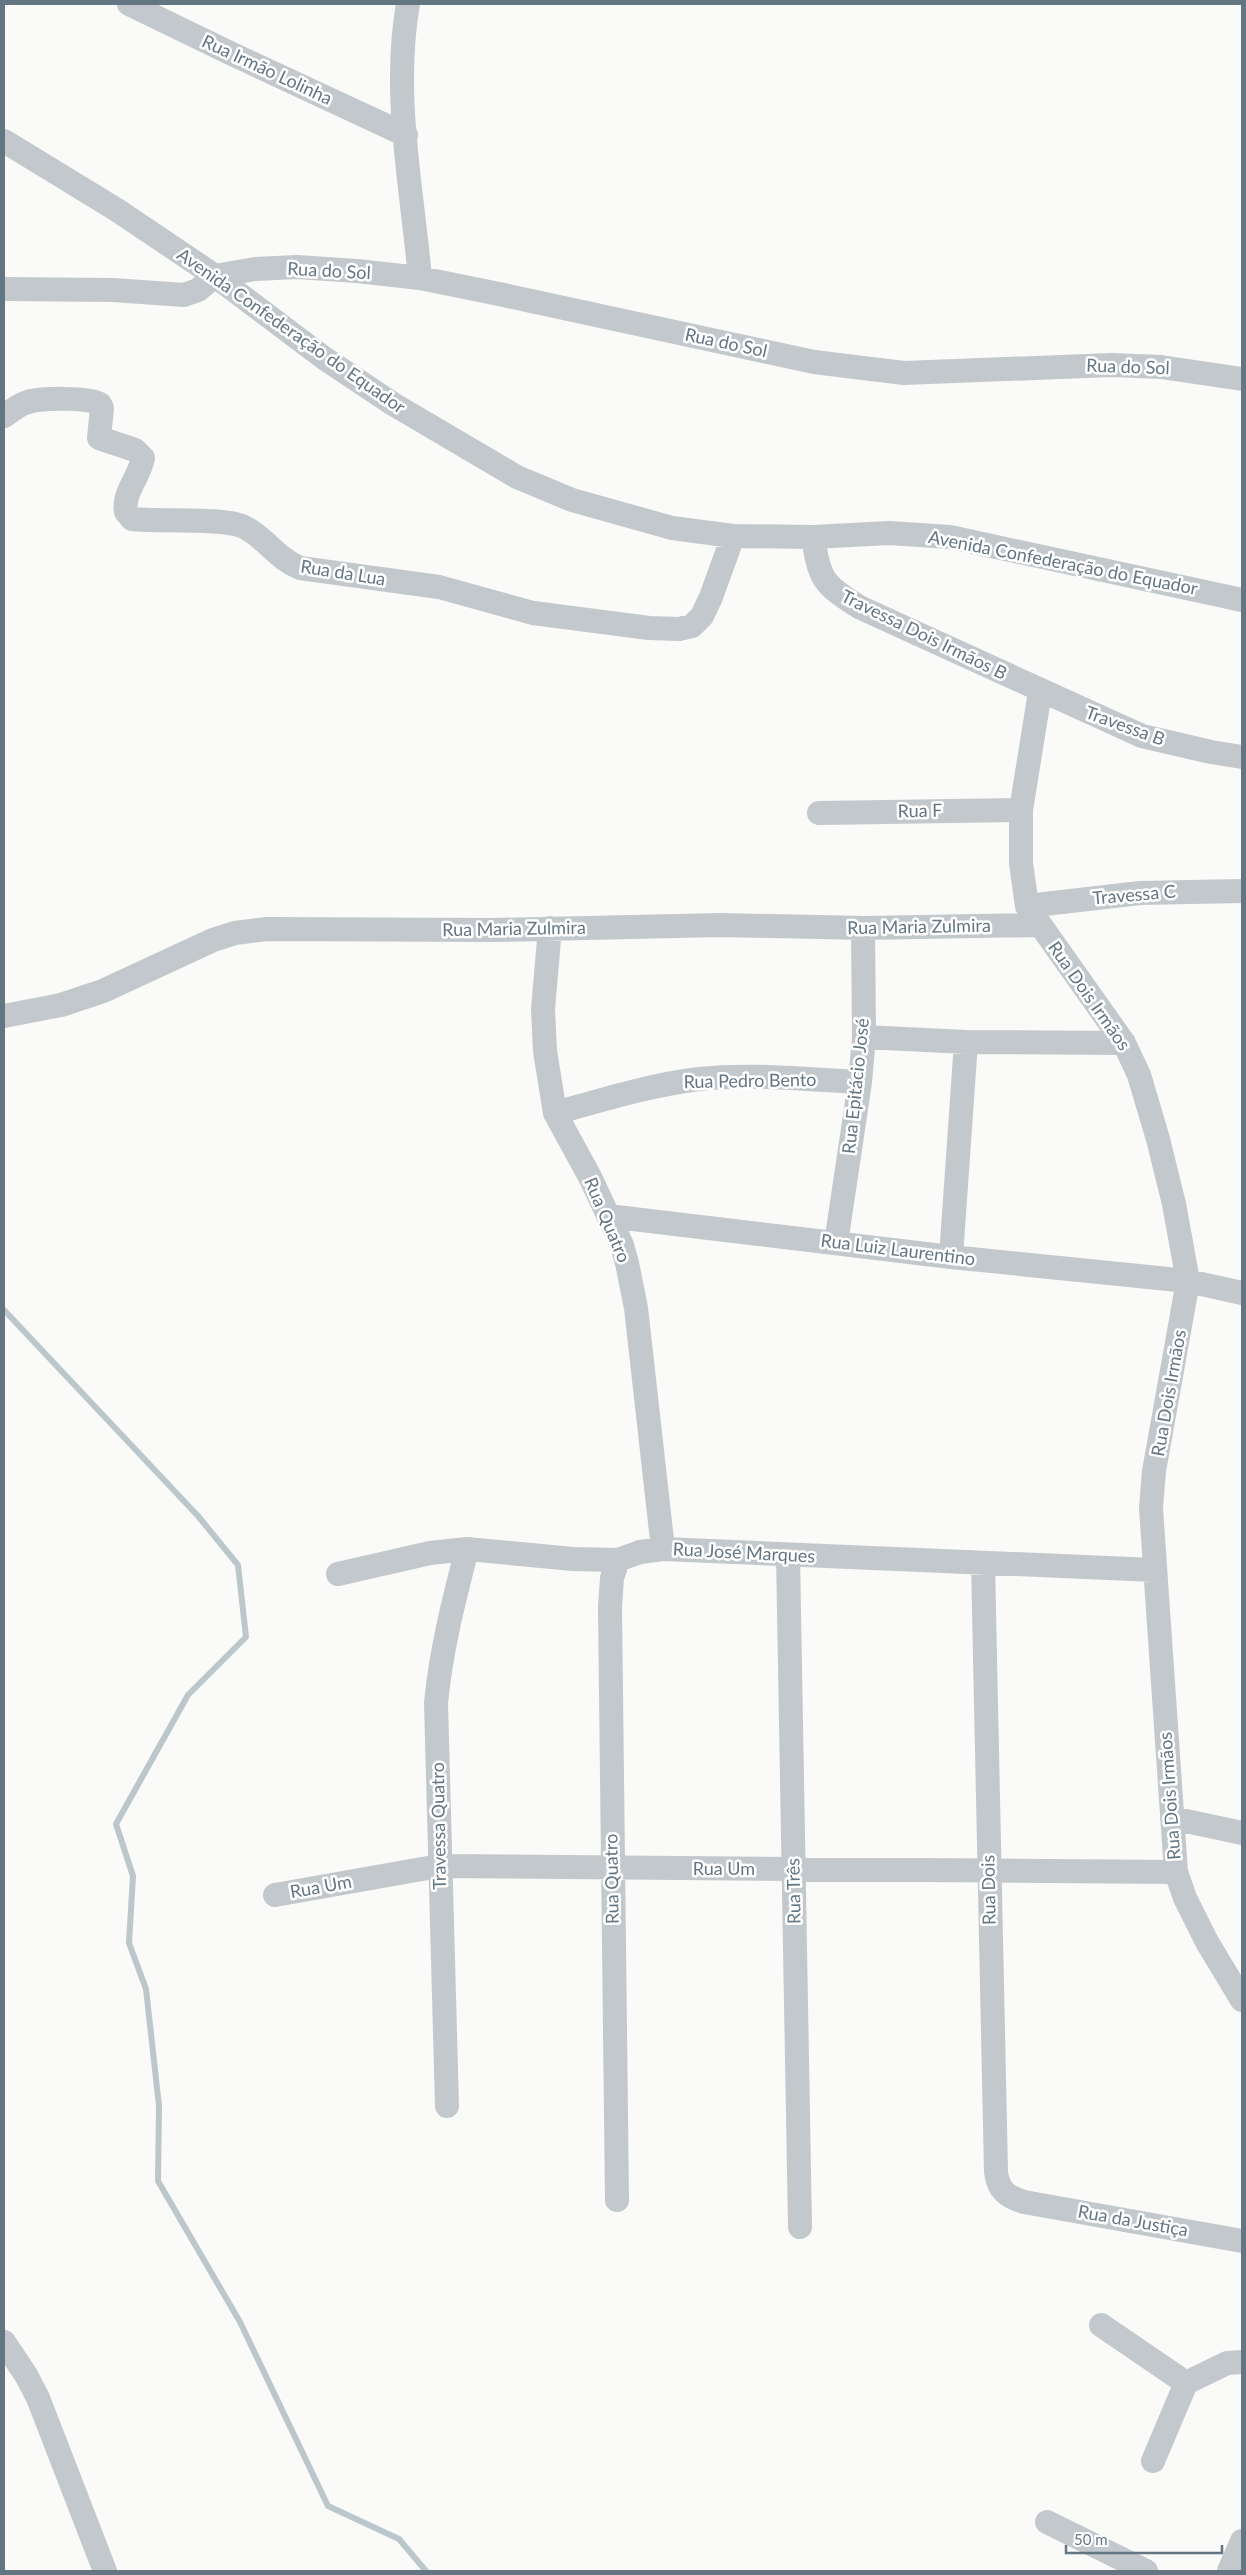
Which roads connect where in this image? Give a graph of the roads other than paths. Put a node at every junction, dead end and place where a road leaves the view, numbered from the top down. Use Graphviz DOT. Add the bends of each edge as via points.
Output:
graph roads {
  1 [pos="129,4"];
  2 [pos="408,4"];
  3 [pos="406,134"];
  4 [pos="4,141"];
  5 [pos="215,276"];
  6 [pos="420,278"];
  7 [pos="4,289"];
  8 [pos="1242,379"];
  9 [pos="4,416"];
  10 [pos="732,536"];
  11 [pos="813,537"];
  12 [pos="1242,600"];
  13 [pos="1040,692"];
  14 [pos="1242,757"];
  15 [pos="1021,810"];
  16 [pos="819,813"];
  17 [pos="1242,891"];
  18 [pos="1033,916"];
  19 [pos="550,928"];
  20 [pos="863,928"];
  21 [pos="4,1016"];
  22 [pos="864,1036"];
  23 [pos="966,1042"];
  24 [pos="1124,1043"];
  25 [pos="860,1082"];
  26 [pos="554,1112"];
  27 [pos="608,1216"];
  28 [pos="836,1243"];
  29 [pos="951,1257"];
  30 [pos="1188,1281"];
  31 [pos="1242,1293"];
  32 [pos="467,1549"];
  33 [pos="664,1549"];
  34 [pos="788,1555"];
  35 [pos="618,1560"];
  36 [pos="983,1563"];
  37 [pos="1154,1570"];
  38 [pos="338,1574"];
  39 [pos="1172,1818"];
  40 [pos="1242,1833"];
  41 [pos="439,1866"];
  42 [pos="612,1868"];
  43 [pos="793,1870"];
  44 [pos="988,1872"];
  45 [pos="1176,1872"];
  46 [pos="275,1895"];
  47 [pos="1242,2000"];
  48 [pos="447,2106"];
  49 [pos="617,2200"];
  50 [pos="1024,2202"];
  51 [pos="800,2227"];
  52 [pos="1242,2240"];
  53 [pos="1101,2325"];
  54 [pos="4,2342"];
  55 [pos="1242,2362"];
  56 [pos="1186,2383"];
  57 [pos="1153,2460"];
  58 [pos="1047,2522"];
  59 [pos="1242,2541"];
  60 [pos="105,2571"];
  61 [pos="1146,2571"];
  62 [pos="1229,2571"];
  1 -- 3 [label="street, Rua Irmão Lolinha"];
  2 -- 3 [label="street" via="402,54"];
  3 -- 6 [label="street"];
  4 -- 5 [label="street, Avenida Confederação do Equador" via="118,210"];
  5 -- 6 [label="street, Rua do Sol" via="255,269 297,267"];
  5 -- 7 [label="street" via="198,290 184,295 113,290"];
  5 -- 10 [label="street, Avenida Confederação do Equador" via="324,358 450,440 517,477 572,500 672,528"];
  6 -- 8 [label="street, Rua do Sol" via="856,369 904,373 1112,365 1161,367"];
  9 -- 10 [label="street, Rua da Lua" via="27,402 90,400 100,404 99,438 129,447 142,456 141,469 126,501 126,512 132,519 232,523 251,531 280,558 300,568 439,587 533,613 649,628 692,626 702,616 711,597"];
  10 -- 11 [label="street, Avenida Confederação do Equador"];
  11 -- 12 [label="street, Avenida Confederação do Equador" via="889,533 950,537"];
  11 -- 13 [label="street, Travessa Dois Irmãos B" via="821,576 830,588 859,607"];
  13 -- 14 [label="street, Travessa B" via="1142,736"];
  13 -- 15 [label="street, Rua Dois Irmãos"];
  15 -- 16 [label="street, Rua F"];
  15 -- 18 [label="street, Rua Dois Irmãos" via="1021,863"];
  17 -- 18 [label="street, Travessa C" via="1140,893"];
  18 -- 20 [label="street, Rua Maria Zulmira"];
  18 -- 24 [label="street, Rua Dois Irmãos"];
  19 -- 20 [label="street, Rua Maria Zulmira" via="779,925"];
  19 -- 21 [label="street, Rua Maria Zulmira" via="267,929 235,933 193,948 103,991 61,1005"];
  19 -- 26 [label="street, Rua Quatro" via="543,1009"];
  20 -- 22 [label="street, Rua Epitácio José"];
  22 -- 23 [label="street"];
  22 -- 25 [label="street, Rua Epitácio José"];
  23 -- 24 [label="street"];
  23 -- 29 [label="street"];
  24 -- 30 [label="street, Rua Dois Irmãos" via="1138,1075 1158,1139"];
  25 -- 26 [label="street, Rua Pedro Bento" via="702,1079 654,1087"];
  25 -- 28 [label="street, Rua Epitácio José"];
  26 -- 27 [label="street, Rua Quatro"];
  27 -- 28 [label="street, Rua Luiz Laurentino"];
  27 -- 33 [label="street, Rua Quatro" via="622,1245 632,1285"];
  28 -- 29 [label="street, Rua Luiz Laurentino"];
  29 -- 30 [label="street, Rua Luiz Laurentino"];
  30 -- 31 [label="street, Rua Luiz Laurentino"];
  30 -- 37 [label="street, Rua Dois Irmãos" via="1154,1472 1151,1508"];
  32 -- 35 [label="street, Rua José Marques"];
  32 -- 38 [label="street, Rua José Marques" via="430,1553"];
  32 -- 41 [label="street, Travessa Quatro" via="439,1668 436,1703"];
  33 -- 34 [label="street, Rua José Marques"];
  33 -- 35 [label="street, Rua José Marques" via="640,1552"];
  34 -- 36 [label="street, Rua José Marques"];
  34 -- 43 [label="street, Rua Três"];
  35 -- 42 [label="street, Rua Quatro" via="612,1578 610,1607"];
  36 -- 37 [label="street, Rua José Marques"];
  36 -- 44 [label="street, Rua Dois"];
  37 -- 39 [label="street, Rua Dois Irmãos"];
  39 -- 40 [label="street"];
  39 -- 45 [label="street, Rua Dois Irmãos"];
  41 -- 42 [label="street, Rua Um"];
  41 -- 46 [label="street, Rua Um"];
  41 -- 48 [label="street, Travessa Quatro"];
  42 -- 43 [label="street, Rua Um"];
  42 -- 49 [label="street, Rua Quatro"];
  43 -- 44 [label="street, Rua Um"];
  43 -- 51 [label="street, Rua Três"];
  44 -- 45 [label="street, Rua Um"];
  44 -- 50 [label="street, Rua Dois" via="996,2172 1002,2190 1012,2199"];
  45 -- 47 [label="street, Rua Dois Irmãos" via="1206,1942"];
  50 -- 52 [label="street, Rua da Justiça"];
  53 -- 56 [label="street"];
  54 -- 60 [label="street" via="38,2398"];
  55 -- 56 [label="street" via="1227,2363"];
  56 -- 57 [label="street"];
  58 -- 61 [label="street"];
  59 -- 62 [label="street"];
}
